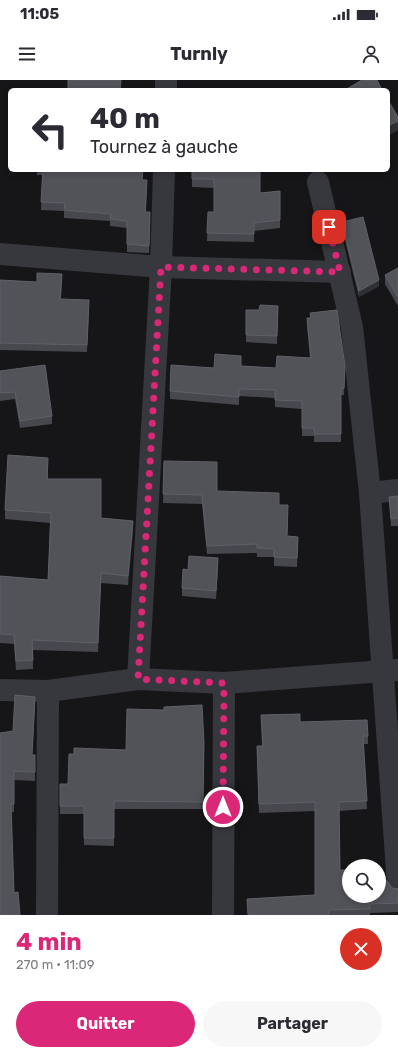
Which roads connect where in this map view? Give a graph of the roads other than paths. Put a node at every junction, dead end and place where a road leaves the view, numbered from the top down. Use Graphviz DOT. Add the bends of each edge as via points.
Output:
graph roads {
  1 [pos="164,172"];
  2 [pos="318,182"];
  3 [pos="0,254"];
  4 [pos="161,267"];
  5 [pos="340,272"];
  6 [pos="398,490"];
  7 [pos="370,493"];
  8 [pos="391,670"];
  9 [pos="138,679"];
  10 [pos="224,683"];
  11 [pos="0,690"];
  12 [pos="48,691"];
  13 [pos="394,774"];
  14 [pos="398,885"];
  15 [pos="47,915"];
  16 [pos="223,915"];
  1 -- 4 [label="street"];
  2 -- 5 [label="street"];
  3 -- 4 [label="street"];
  4 -- 5 [label="street"];
  4 -- 9 [label="street"];
  5 -- 7 [label="street" via="352,327"];
  6 -- 7 [label="street"];
  7 -- 8 [label="street"];
  8 -- 10 [label="street"];
  8 -- 13 [label="street"];
  9 -- 10 [label="street"];
  9 -- 12 [label="street"];
  10 -- 16 [label="street"];
  11 -- 12 [label="street"];
  12 -- 15 [label="street"];
  13 -- 14 [label="street"];
}
